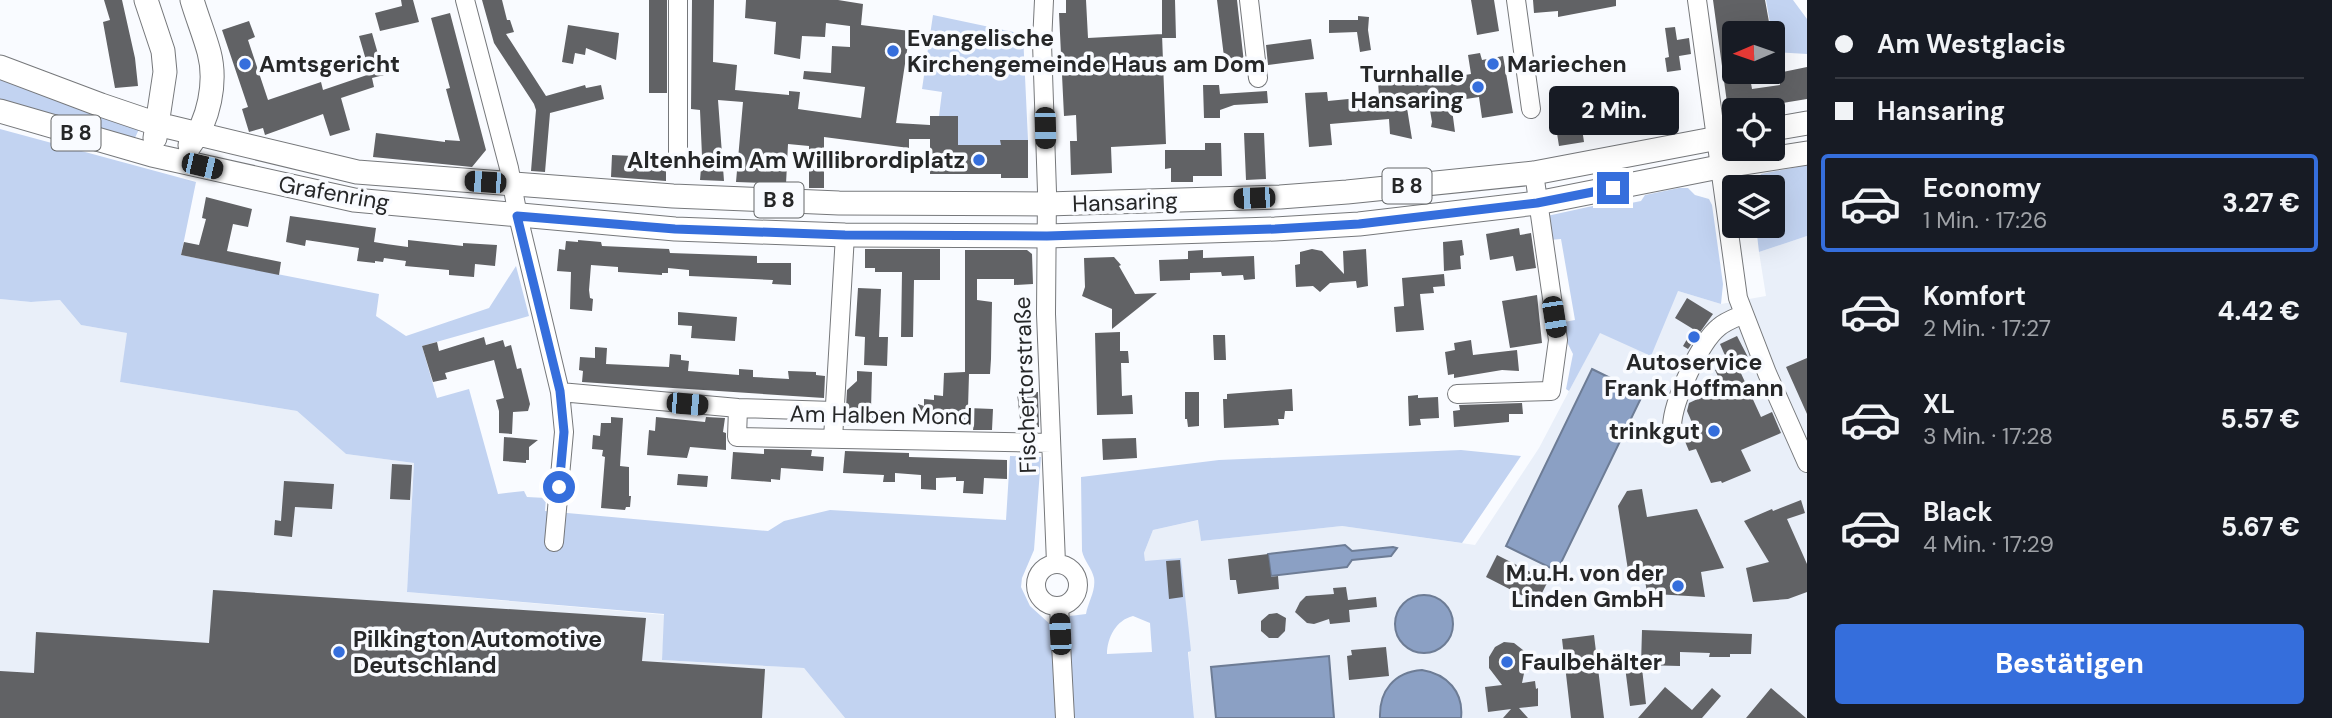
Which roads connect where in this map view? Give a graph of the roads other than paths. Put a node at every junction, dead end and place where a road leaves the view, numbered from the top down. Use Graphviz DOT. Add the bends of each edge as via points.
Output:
graph roads {
  1 [pos="146,0"];
  2 [pos="192,0"];
  3 [pos="464,0"];
  4 [pos="678,0"];
  5 [pos="1044,0"];
  6 [pos="1250,0"];
  7 [pos="1516,0"];
  8 [pos="1697,0"];
  9 [pos="0,66"];
  10 [pos="165,72"];
  11 [pos="1258,78"];
  12 [pos="1531,109"];
  13 [pos="0,111"];
  14 [pos="118,111"];
  15 [pos="1807,123"];
  16 [pos="158,124"];
  17 [pos="1722,127"];
  18 [pos="1785,127"];
  19 [pos="198,135"];
  20 [pos="1722,137"];
  21 [pos="1722,149"];
  22 [pos="1807,153"];
  23 [pos="152,155"];
  24 [pos="678,158"];
  25 [pos="177,161"];
  26 [pos="1719,167"];
  27 [pos="1534,173"];
  28 [pos="511,184"];
  29 [pos="1537,203"];
  30 [pos="1047,204"];
  31 [pos="517,216"];
  32 [pos="845,235"];
  33 [pos="1047,236"];
  34 [pos="1744,314"];
  35 [pos="560,391"];
  36 [pos="1457,394"];
  37 [pos="738,408"];
  38 [pos="834,411"];
  39 [pos="1672,426"];
  40 [pos="833,439"];
  41 [pos="1051,443"];
  42 [pos="1807,463"];
  43 [pos="554,542"];
  44 [pos="1056,563"];
  45 [pos="1059,606"];
  46 [pos="1065,718"];
  1 -- 10 [label="main road"];
  2 -- 19 [label="main road" via="209,54 211,81"];
  3 -- 28 [label="street"];
  4 -- 24 [label="street"];
  5 -- 30 [label="street, Fischertorstraße"];
  6 -- 11 [label="street"];
  7 -- 12 [label="street"];
  8 -- 17 [label="street"];
  9 -- 14 [label="main road, B 8"];
  10 -- 14 [label="main road" via="148,99"];
  10 -- 16 [label="main road"];
  13 -- 23 [label="main road, B 8"];
  14 -- 16 [label="main road, B 8"];
  15 -- 18 [label="main road"];
  16 -- 19 [label="main road, Grafenring / B 8"];
  16 -- 23 [label="main road"];
  19 -- 25 [label="main road"];
  19 -- 28 [label="main road, Grafenring / B 8" via="357,172"];
  20 -- 27 [label="main road, Hansaring / B 8"];
  21 -- 26 [label="street"];
  22 -- 26 [label="main road, Hansaring / B 8"];
  23 -- 25 [label="main road, Grafenring / B 8"];
  25 -- 31 [label="main road, Grafenring / B 8" via="354,200"];
  26 -- 29 [label="main road, Hansaring / B 8"];
  26 -- 34 [label="street"];
  27 -- 29 [label="street"];
  27 -- 30 [label="main road, Hansaring / B 8" via="1280,197"];
  28 -- 30 [label="main road, Hansaring / B 8" via="839,203"];
  28 -- 31 [label="street"];
  29 -- 33 [label="main road, Hansaring / B 8" via="1359,224"];
  29 -- 36 [label="street" via="1558,340 1551,391"];
  30 -- 33 [label="street, Fischertorstraße"];
  31 -- 32 [label="main road, Hansaring / B 8" via="675,229"];
  31 -- 35 [label="street"];
  32 -- 33 [label="main road, Hansaring / B 8"];
  32 -- 38 [label="street"];
  33 -- 41 [label="street, Fischertorstraße"];
  34 -- 39 [label="street" via="1712,334 1676,400"];
  34 -- 42 [label="street"];
  35 -- 37 [label="street, Am Halben Mond"];
  35 -- 43 [label="street" via="564,432"];
  37 -- 38 [label="street, Am Halben Mond"];
  37 -- 40 [label="street, Am Halben Mond" via="737,437"];
  38 -- 40 [label="street"];
  40 -- 41 [label="street, Am Halben Mond"];
  41 -- 44 [label="street, Fischertorstraße"];
  44 -- 45 [label="street" via="1071,568 1078,586 1073,599"];
  44 -- 45 [label="street" via="1041,569 1035,588 1041,600"];
  45 -- 46 [label="street"];
}
